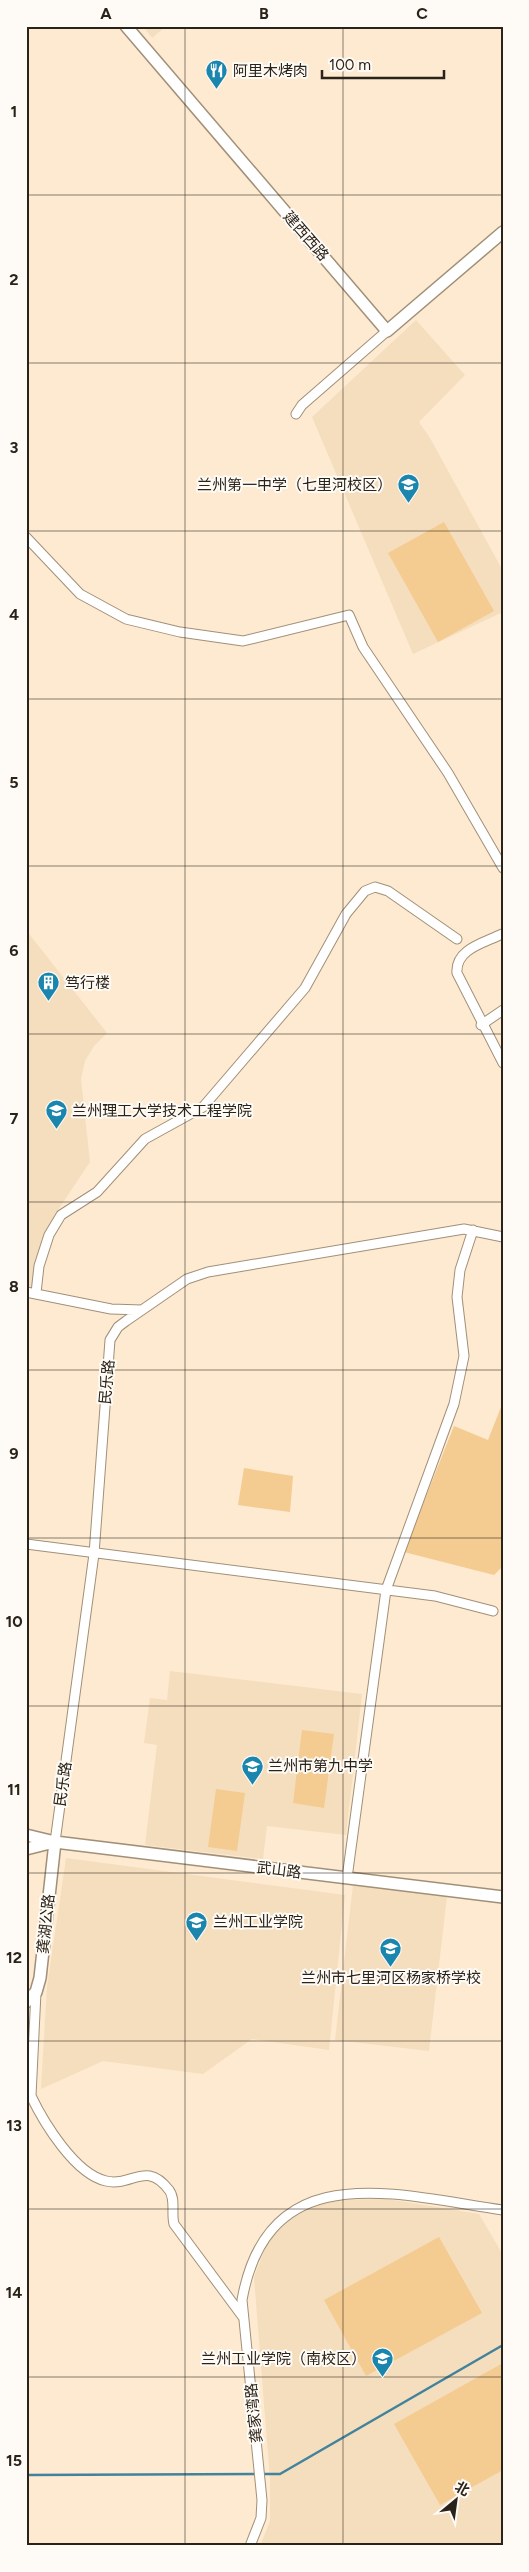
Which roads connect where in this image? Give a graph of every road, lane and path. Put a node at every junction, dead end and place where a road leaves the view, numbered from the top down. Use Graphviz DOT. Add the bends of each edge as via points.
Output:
graph roads {
  1 [pos="126,26"];
  2 [pos="503,232"];
  3 [pos="387,331"];
  4 [pos="296,414"];
  5 [pos="26,537"];
  6 [pos="503,868"];
  7 [pos="502,934"];
  8 [pos="457,940"];
  9 [pos="503,1010"];
  10 [pos="481,1024"];
  11 [pos="503,1063"];
  12 [pos="473,1230"];
  13 [pos="503,1237"];
  14 [pos="31,1293"];
  15 [pos="142,1310"];
  16 [pos="26,1544"];
  17 [pos="94,1554"];
  18 [pos="386,1590"];
  19 [pos="493,1611"];
  20 [pos="26,1835"];
  21 [pos="55,1842"];
  22 [pos="26,1849"];
  23 [pos="347,1878"];
  24 [pos="503,1898"];
  25 [pos="36,1992"];
  26 [pos="26,2002"];
  27 [pos="503,2210"];
  28 [pos="244,2320"];
  29 [pos="250,2546"];
  1 -- 3 [label="main road, 建西西路"];
  2 -- 3 [label="main road"];
  3 -- 4 [label="street" via="302,405"];
  5 -- 6 [label="street" via="80,594 126,619 180,632 243,641 349,615 363,647 448,773"];
  7 -- 10 [label="street" via="464,952 458,961 457,973"];
  8 -- 14 [label="street" via="388,891 375,887 365,891 346,914 305,988 203,1107 145,1139 97,1192 61,1215 49,1235"];
  9 -- 10 [label="street"];
  10 -- 11 [label="street"];
  12 -- 13 [label="street, 民乐路"];
  12 -- 15 [label="street, 民乐路" via="445,1231 208,1272 187,1279"];
  12 -- 18 [label="street" via="460,1270 457,1297 464,1356 456,1396"];
  14 -- 15 [label="street" via="111,1309"];
  15 -- 17 [label="street, 民乐路" via="118,1327 110,1340"];
  16 -- 17 [label="street"];
  17 -- 18 [label="street"];
  17 -- 21 [label="street, 民乐路"];
  18 -- 19 [label="street" via="435,1596"];
  18 -- 23 [label="street"];
  20 -- 21 [label="main road"];
  21 -- 22 [label="main road"];
  21 -- 23 [label="main road, 武山路"];
  21 -- 25 [label="main road, 龚湖公路"];
  23 -- 24 [label="main road, 武山路"];
  25 -- 26 [label="main road"];
  25 -- 28 [label="street" via="31,2096 37,2109 70,2156 93,2175 107,2181 121,2181 146,2174 168,2189 173,2196 171,2214 174,2224"];
  27 -- 28 [label="street, 龚家湾路" via="359,2192 310,2201 290,2210 260,2246 246,2278 242,2300"];
  28 -- 29 [label="street, 龚家湾路" via="261,2485 261,2518"];
}
